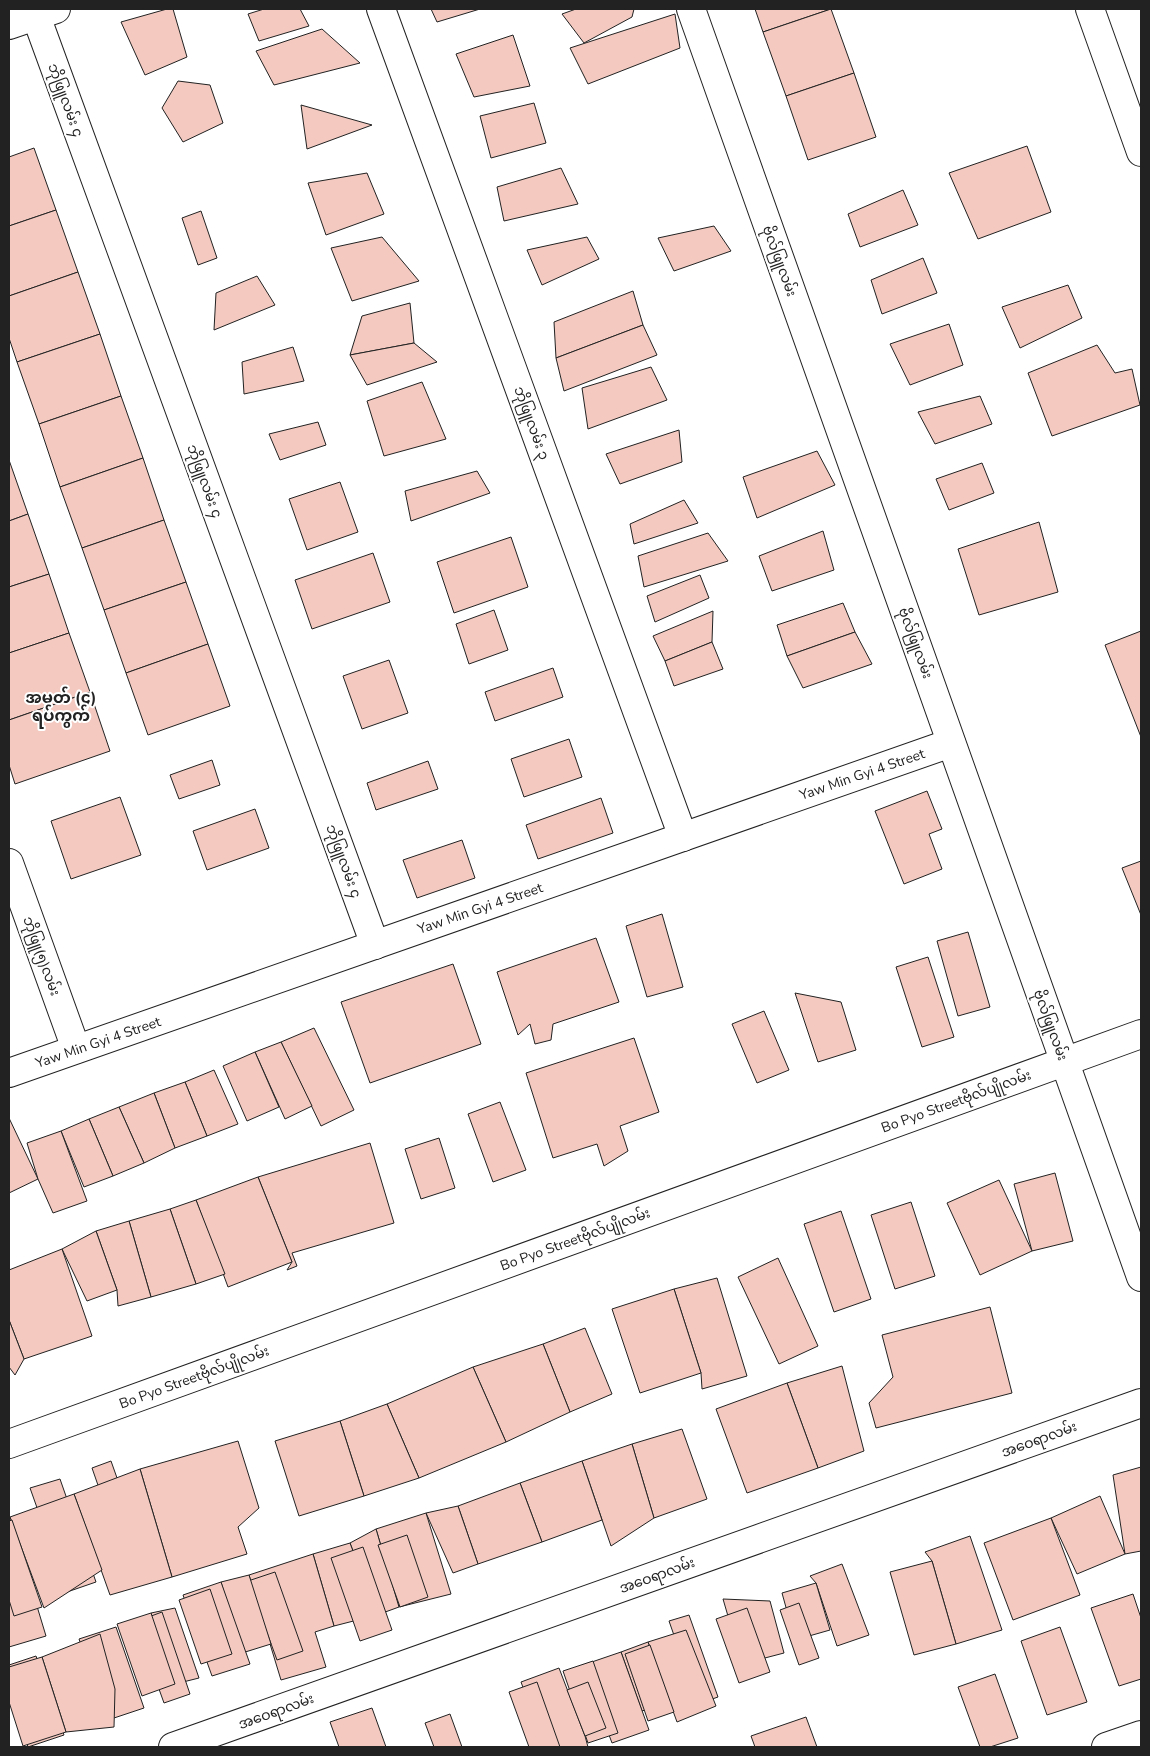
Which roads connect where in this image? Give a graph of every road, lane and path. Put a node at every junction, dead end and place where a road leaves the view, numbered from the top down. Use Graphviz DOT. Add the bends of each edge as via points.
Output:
graph roads {
  1 [pos="381,9"];
  2 [pos="690,9"];
  3 [pos="1090,9"];
  4 [pos="46,13"];
  5 [pos="9,25"];
  6 [pos="1141,152"];
  7 [pos="951,743"];
  8 [pos="684,837"];
  9 [pos="9,863"];
  10 [pos="375,945"];
  11 [pos="1141,1034"];
  12 [pos="76,1049"];
  13 [pos="1064,1061"];
  14 [pos="9,1073"];
  15 [pos="1141,1277"];
  16 [pos="1141,1403"];
  17 [pos="9,1444"];
  18 [pos="1141,1735"];
  19 [pos="173,1747"];
  20 [pos="1106,1747"];
  1 -- 8 [label="street, ဘိုဖြူလမ်း ၃"];
  2 -- 7 [label="street, ဗိုလ်ဖြူလမ်း"];
  3 -- 6 [label="street"];
  4 -- 5 [label="street"];
  4 -- 10 [label="street, ဘိုဖြူလမ်း ၄"];
  7 -- 8 [label="street, Yaw Min Gyi 4 Street"];
  7 -- 13 [label="street, ဗိုလ်ဖြူလမ်း"];
  8 -- 10 [label="street, Yaw Min Gyi 4 Street"];
  9 -- 12 [label="street, ဘိုဖြူ(၅)လမ်း"];
  10 -- 12 [label="street, Yaw Min Gyi 4 Street"];
  11 -- 13 [label="street, Bo Pyo Streetဗိုလ်ပျိုလမ်း"];
  12 -- 14 [label="street, Yaw Min Gyi 4 Street"];
  13 -- 15 [label="street, ဗိုလ်ဖြူလမ်း"];
  13 -- 17 [label="street, Bo Pyo Streetဗိုလ်ပျိုလမ်း"];
  16 -- 19 [label="street, အဝေရာလမ်း"];
  18 -- 20 [label="street"];
}
